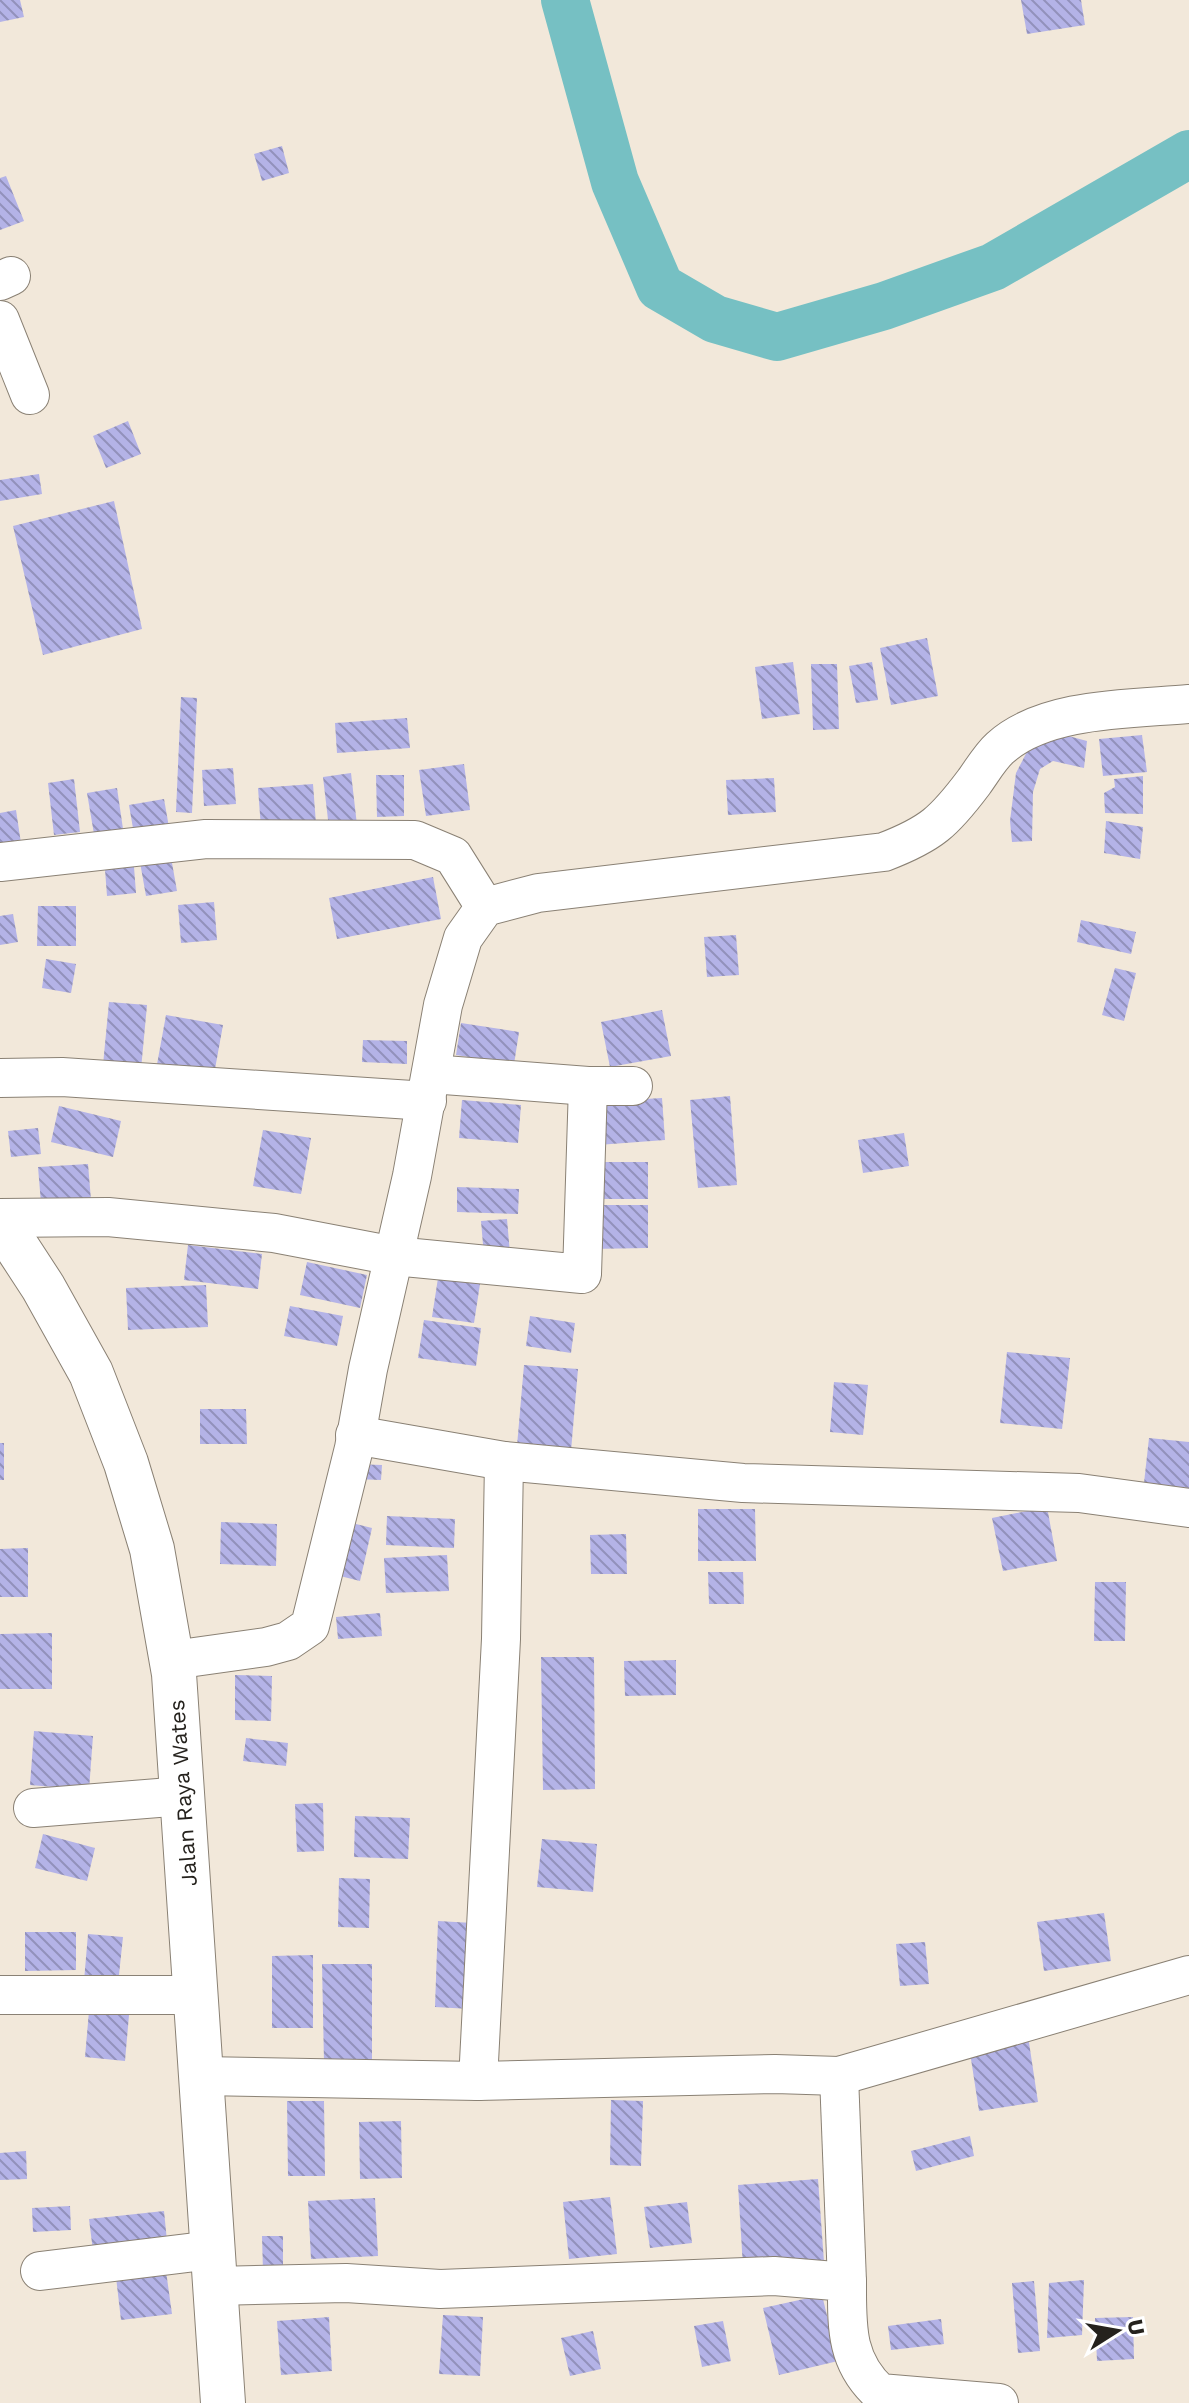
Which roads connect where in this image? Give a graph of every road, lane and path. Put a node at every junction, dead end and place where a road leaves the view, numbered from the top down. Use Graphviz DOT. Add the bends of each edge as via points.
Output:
graph roads {
  1 [pos="0,320"];
  2 [pos="30,395"];
  3 [pos="1189,704"];
  4 [pos="0,862"];
  5 [pos="485,907"];
  6 [pos="0,1078"];
  7 [pos="588,1086"];
  8 [pos="633,1086"];
  9 [pos="429,1088"];
  10 [pos="0,1219"];
  11 [pos="394,1256"];
  12 [pos="355,1435"];
  13 [pos="504,1461"];
  14 [pos="1189,1508"];
  15 [pos="173,1660"];
  16 [pos="183,1796"];
  17 [pos="33,1808"];
  18 [pos="1189,1975"];
  19 [pos="0,1995"];
  20 [pos="197,1995"];
  21 [pos="202,2076"];
  22 [pos="839,2076"];
  23 [pos="478,2081"];
  24 [pos="213,2268"];
  25 [pos="40,2271"];
  26 [pos="847,2282"];
  27 [pos="223,2403"];
  28 [pos="999,2403"];
  1 -- 2 [label="street"];
  3 -- 5 [label="street" via="1074,716 1018,735 998,749 935,828 884,852 538,893"];
  4 -- 5 [label="street" via="206,839 415,840 453,856"];
  5 -- 9 [label="street" via="463,938 443,1005"];
  6 -- 9 [label="street"];
  7 -- 8 [label="street"];
  7 -- 9 [label="street"];
  7 -- 11 [label="street" via="582,1274"];
  9 -- 11 [label="street"];
  10 -- 11 [label="street" via="108,1217 229,1228"];
  10 -- 15 [label="highway, Jalan Raya Wates" via="91,1373 152,1549"];
  11 -- 12 [label="street"];
  12 -- 13 [label="street"];
  12 -- 15 [label="street" via="310,1626 288,1641 266,1647"];
  13 -- 14 [label="street" via="743,1483 1079,1493"];
  13 -- 23 [label="street" via="501,1639"];
  15 -- 16 [label="highway, Jalan Raya Wates"];
  16 -- 17 [label="street"];
  16 -- 20 [label="highway, Jalan Raya Wates"];
  18 -- 22 [label="street"];
  19 -- 20 [label="street"];
  20 -- 21 [label="highway, Jalan Raya Wates"];
  21 -- 23 [label="street"];
  21 -- 24 [label="highway, Jalan Raya Wates"];
  22 -- 23 [label="street"];
  22 -- 26 [label="street"];
  24 -- 25 [label="street"];
  24 -- 26 [label="street" via="440,2289 774,2276"];
  24 -- 27 [label="highway, Jalan Raya Wates"];
  26 -- 28 [label="street" via="850,2343 859,2371 880,2393"];
}
